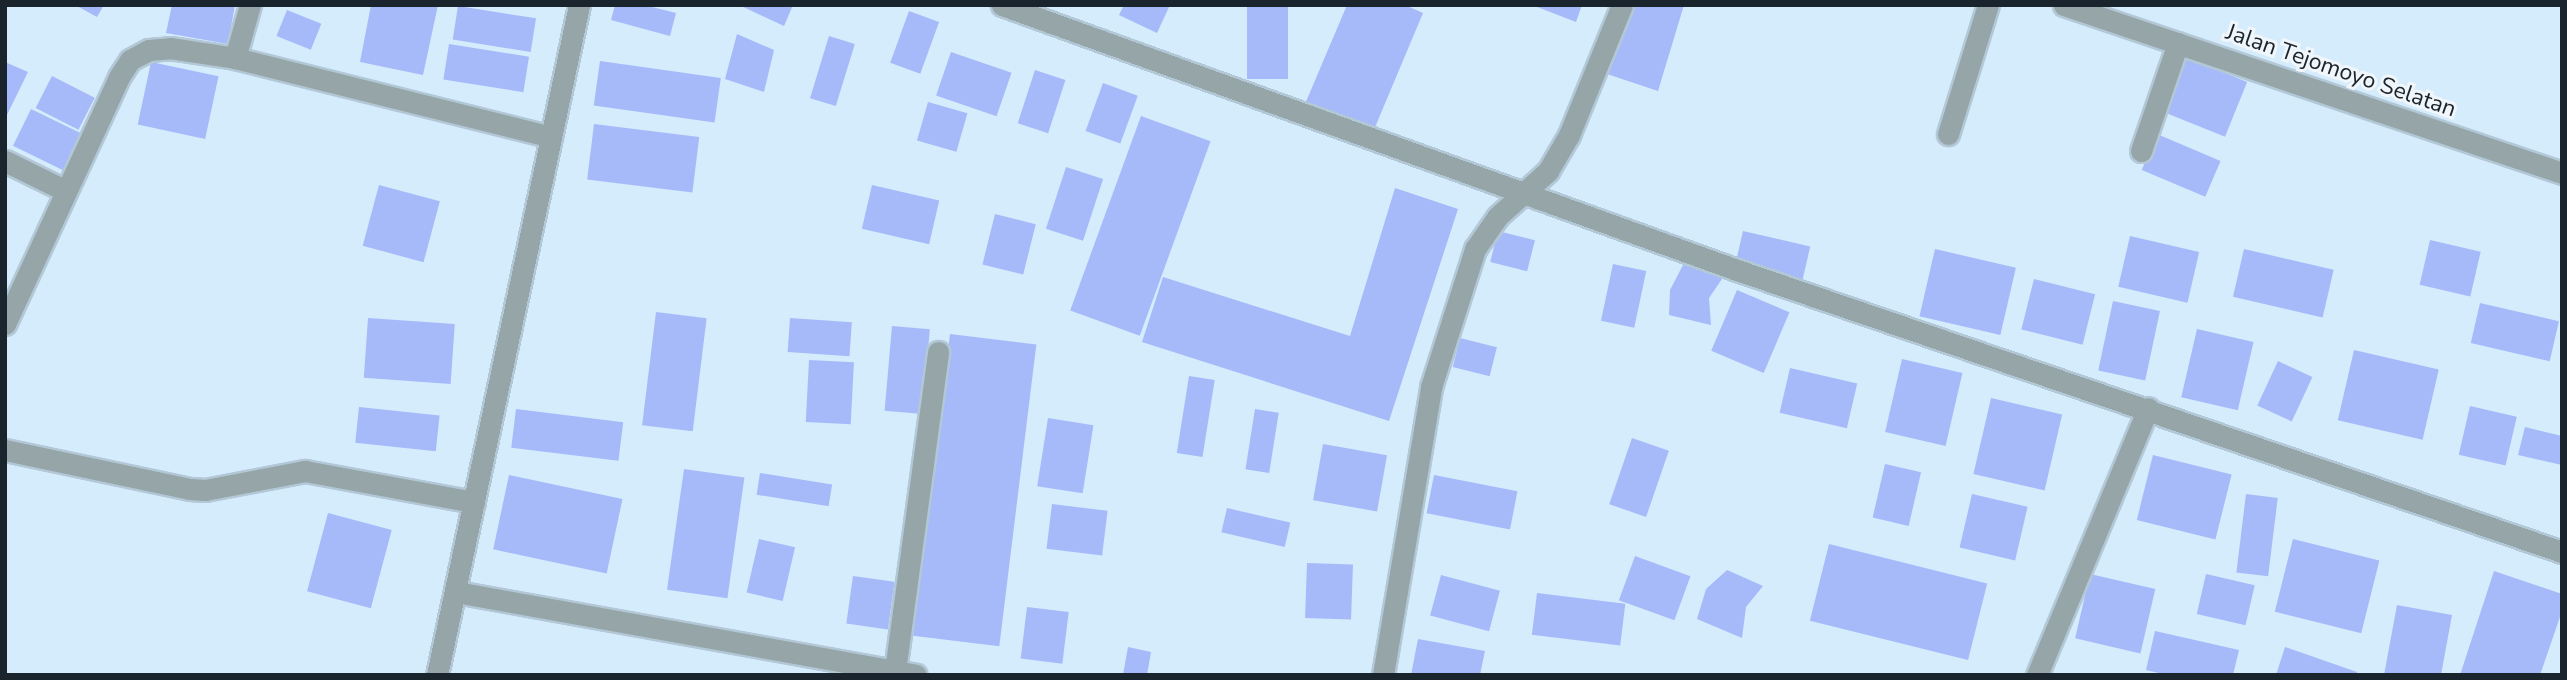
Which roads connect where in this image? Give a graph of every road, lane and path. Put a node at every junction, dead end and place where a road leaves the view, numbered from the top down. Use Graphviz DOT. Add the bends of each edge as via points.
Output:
graph roads {
  1 [pos="250,5"];
  2 [pos="579,5"];
  3 [pos="1002,5"];
  4 [pos="1622,5"];
  5 [pos="1988,5"];
  6 [pos="2064,5"];
  7 [pos="2178,43"];
  8 [pos="235,58"];
  9 [pos="1948,134"];
  10 [pos="551,137"];
  11 [pos="2141,150"];
  12 [pos="5,161"];
  13 [pos="2562,173"];
  14 [pos="66,191"];
  15 [pos="1524,193"];
  16 [pos="5,324"];
  17 [pos="938,352"];
  18 [pos="2148,408"];
  19 [pos="5,450"];
  20 [pos="474,502"];
  21 [pos="2562,552"];
  22 [pos="456,592"];
  23 [pos="895,671"];
  24 [pos="437,675"];
  25 [pos="916,675"];
  26 [pos="1382,675"];
  27 [pos="2037,675"];
  1 -- 8 [label="street"];
  2 -- 10 [label="street"];
  3 -- 15 [label="street"];
  4 -- 15 [label="street" via="1569,135 1548,171"];
  5 -- 9 [label="street"];
  6 -- 7 [label="street, Jalan Tejomoyo Selatan"];
  7 -- 11 [label="street"];
  7 -- 13 [label="street, Jalan Tejomoyo Selatan"];
  8 -- 10 [label="street"];
  8 -- 14 [label="street" via="170,48 149,50 130,60"];
  10 -- 20 [label="street"];
  12 -- 14 [label="street"];
  14 -- 16 [label="street"];
  15 -- 18 [label="street"];
  15 -- 26 [label="street" via="1497,217 1475,249 1431,387"];
  17 -- 23 [label="street"];
  18 -- 21 [label="street"];
  18 -- 27 [label="street"];
  19 -- 20 [label="street" via="190,489 305,471"];
  20 -- 22 [label="street"];
  22 -- 23 [label="street"];
  22 -- 24 [label="street"];
  23 -- 25 [label="street"];
}
